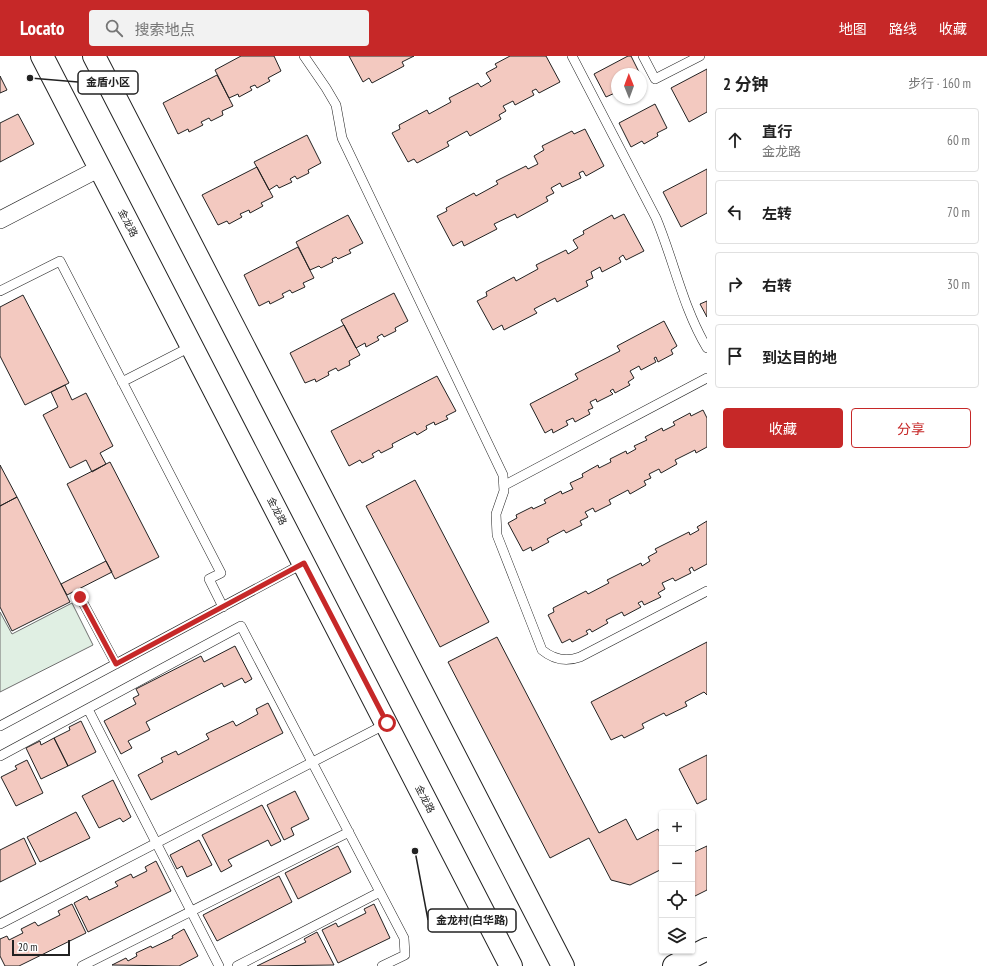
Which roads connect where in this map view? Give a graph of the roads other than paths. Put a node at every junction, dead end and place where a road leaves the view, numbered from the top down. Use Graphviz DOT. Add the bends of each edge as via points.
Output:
graph roads {
  1 [pos="42,56"];
  2 [pos="94,56"];
  3 [pos="304,56"];
  4 [pos="572,56"];
  5 [pos="643,56"];
  6 [pos="700,56"];
  7 [pos="100,168"];
  8 [pos="0,220"];
  9 [pos="0,291"];
  10 [pos="192,346"];
  11 [pos="707,348"];
  12 [pos="707,378"];
  13 [pos="122,382"];
  14 [pos="505,485"];
  15 [pos="304,563"];
  16 [pos="707,592"];
  17 [pos="80,597"];
  18 [pos="223,607"];
  19 [pos="116,664"];
  20 [pos="88,709"];
  21 [pos="387,723"];
  22 [pos="0,726"];
  23 [pos="0,756"];
  24 [pos="312,762"];
  25 [pos="349,832"];
  26 [pos="156,843"];
  27 [pos="380,892"];
  28 [pos="191,912"];
  29 [pos="0,924"];
  30 [pos="707,949"];
  31 [pos="82,966"];
  32 [pos="219,966"];
  33 [pos="238,966"];
  34 [pos="382,966"];
  35 [pos="511,966"];
  36 [pos="563,966"];
  37 [pos="674,966"];
  1 -- 7 [label="main road, 金龙路"];
  2 -- 36 [label="main road"];
  3 -- 14 [label="lane" via="336,105 342,138 482,430 503,475"];
  4 -- 11 [label="lane" via="656,218 682,292"];
  5 -- 6 [label="lane" via="655,79"];
  7 -- 8 [label="street"];
  7 -- 10 [label="main road, 金龙路"];
  9 -- 13 [label="lane" via="60,261"];
  10 -- 13 [label="lane"];
  10 -- 15 [label="main road, 金龙路"];
  12 -- 14 [label="lane"];
  13 -- 18 [label="lane" via="221,573 209,579"];
  14 -- 16 [label="lane" via="504,497 496,514 497,535 542,650 548,655 563,660 580,657"];
  15 -- 18 [label="lane"];
  15 -- 21 [label="main road, 金龙路"];
  17 -- 19 [label="lane"];
  18 -- 19 [label="lane"];
  19 -- 22 [label="lane"];
  20 -- 23 [label="lane"];
  20 -- 24 [label="lane" via="241,626"];
  20 -- 26 [label="lane"];
  21 -- 24 [label="lane"];
  21 -- 35 [label="main road, 金龙路"];
  24 -- 25 [label="lane"];
  24 -- 26 [label="lane"];
  25 -- 27 [label="lane"];
  25 -- 28 [label="lane"];
  26 -- 28 [label="lane"];
  26 -- 29 [label="lane"];
  27 -- 33 [label="lane"];
  27 -- 34 [label="lane" via="404,938 405,955"];
  28 -- 31 [label="lane"];
  28 -- 32 [label="lane"];
  30 -- 37 [label="main road"];
}
